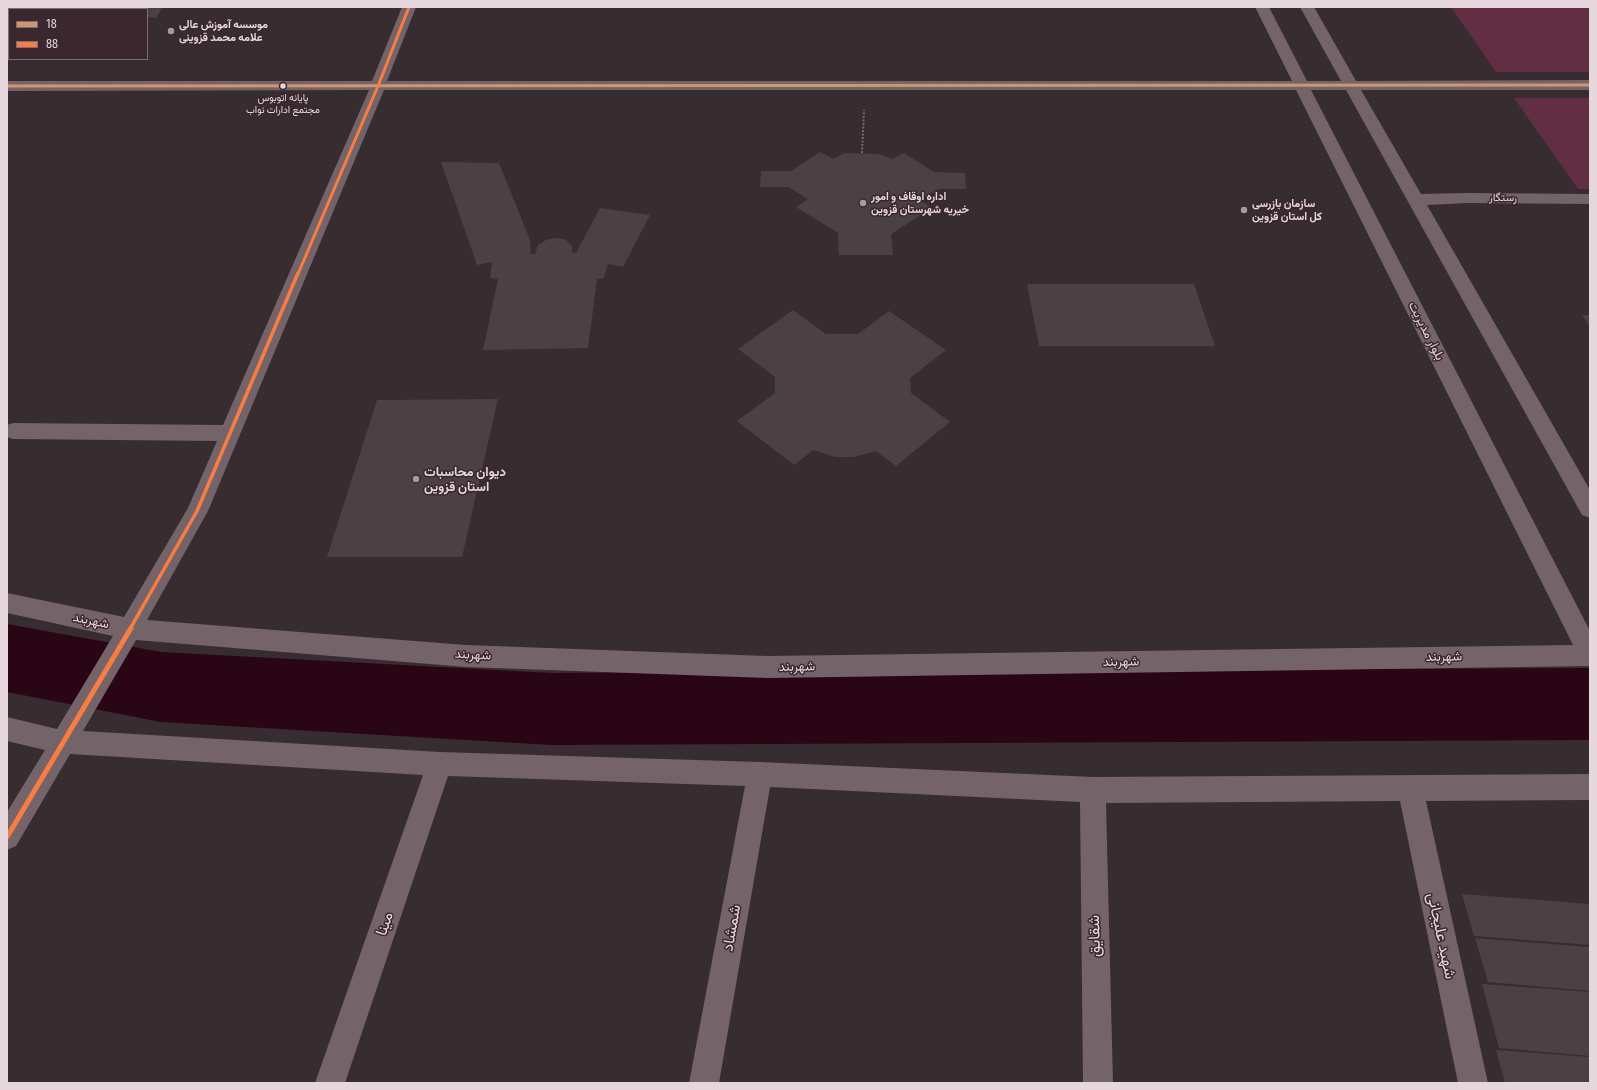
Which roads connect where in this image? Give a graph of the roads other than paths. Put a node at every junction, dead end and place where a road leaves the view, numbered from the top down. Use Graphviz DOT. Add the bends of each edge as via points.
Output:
graph roads {
  1 [pos="409,7"];
  2 [pos="1262,7"];
  3 [pos="1307,7"];
  4 [pos="1590,85"];
  5 [pos="7,86"];
  6 [pos="378,86"];
  7 [pos="1302,86"];
  8 [pos="1352,86"];
  9 [pos="1416,200"];
  10 [pos="1589,200"];
  11 [pos="13,431"];
  12 [pos="230,433"];
  13 [pos="1590,509"];
  14 [pos="7,603"];
  15 [pos="130,629"];
  16 [pos="1590,655"];
  17 [pos="7,729"];
  18 [pos="63,742"];
  19 [pos="440,764"];
  20 [pos="760,774"];
  21 [pos="1590,787"];
  22 [pos="1410,788"];
  23 [pos="1092,790"];
  24 [pos="7,837"];
  25 [pos="330,1083"];
  26 [pos="704,1083"];
  27 [pos="1098,1083"];
  28 [pos="1473,1083"];
  1 -- 6 [label="street"];
  2 -- 7 [label="street, بلوار مدیریت"];
  3 -- 8 [label="street"];
  4 -- 8 [label="street"];
  5 -- 6 [label="street"];
  6 -- 7 [label="street"];
  6 -- 12 [label="street"];
  7 -- 8 [label="street"];
  7 -- 16 [label="street, بلوار مدیریت"];
  8 -- 9 [label="street"];
  9 -- 10 [label="street, رستگار"];
  9 -- 13 [label="street"];
  11 -- 12 [label="street"];
  12 -- 15 [label="street" via="197,510"];
  14 -- 15 [label="street, شهربند"];
  15 -- 16 [label="street, شهربند" via="466,656 767,667"];
  15 -- 18 [label="street"];
  17 -- 18 [label="street"];
  18 -- 19 [label="street"];
  18 -- 24 [label="street"];
  19 -- 20 [label="street"];
  19 -- 25 [label="street, مینا"];
  20 -- 23 [label="street"];
  20 -- 26 [label="street, شمشاد"];
  21 -- 22 [label="street"];
  22 -- 23 [label="street"];
  22 -- 28 [label="street, شهید علیجانی"];
  23 -- 27 [label="street, شقایق"];
}
